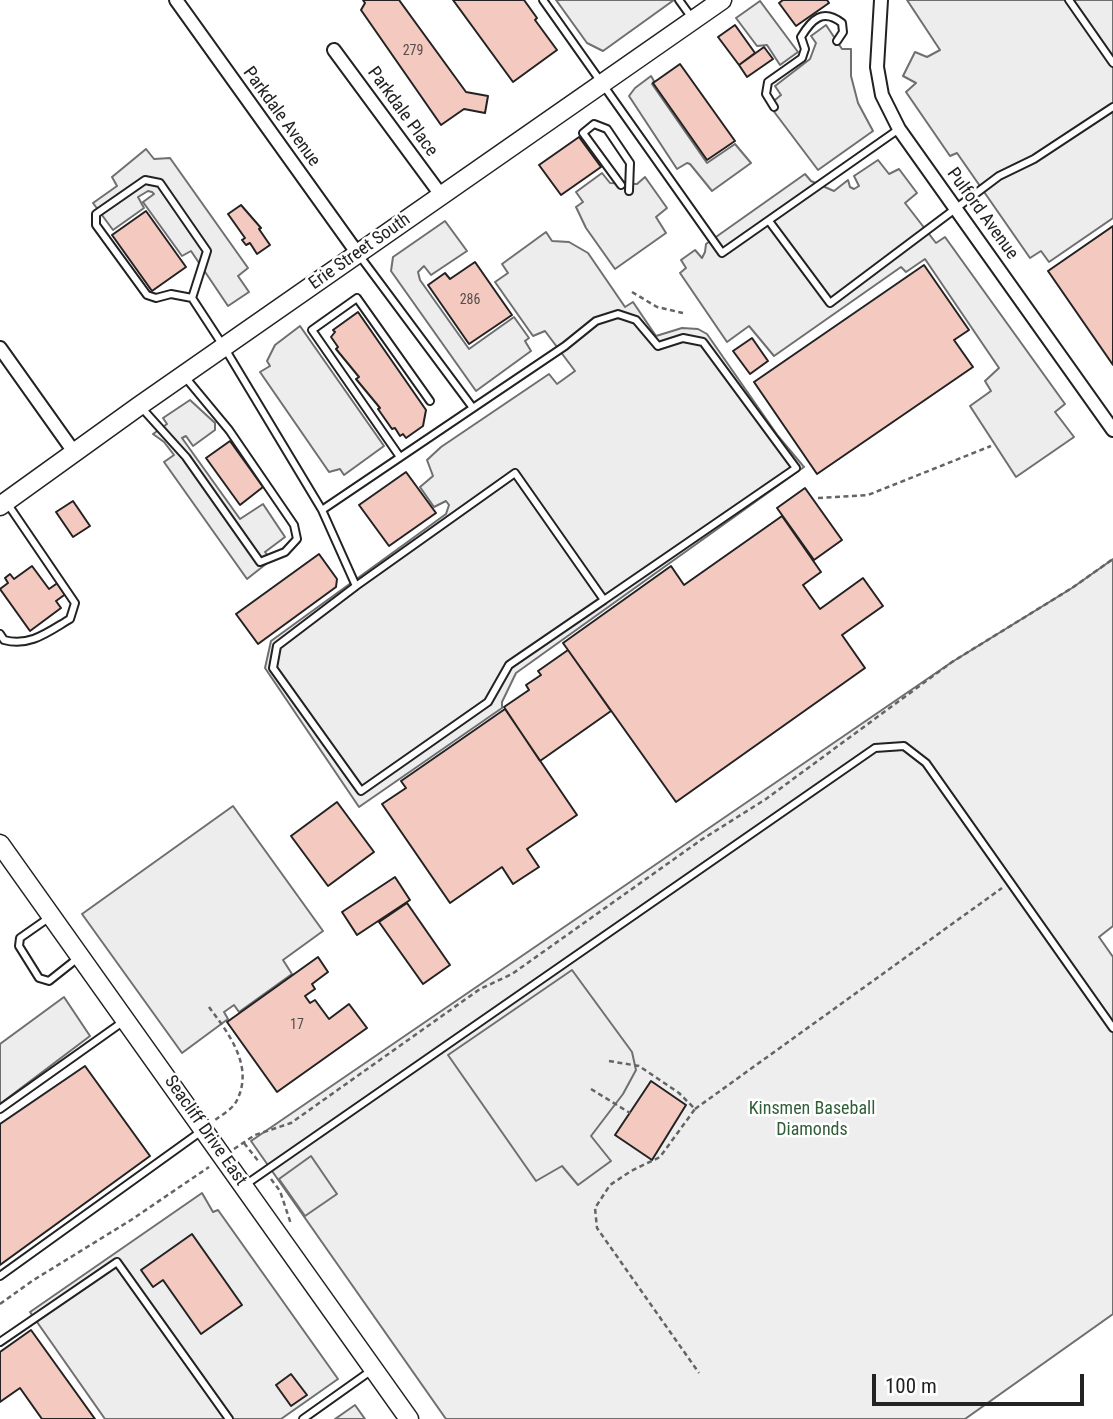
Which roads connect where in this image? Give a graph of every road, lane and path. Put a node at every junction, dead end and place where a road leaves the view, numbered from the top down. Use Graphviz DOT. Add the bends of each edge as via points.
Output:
graph roads {
  1 [pos="176,0"];
  2 [pos="543,0"];
  3 [pos="679,0"];
  4 [pos="722,0"];
  5 [pos="881,0"];
  6 [pos="1069,0"];
  7 [pos="693,20"];
  8 [pos="837,41"];
  9 [pos="334,50"];
  10 [pos="1113,63"];
  11 [pos="603,82"];
  12 [pos="774,107"];
  13 [pos="1113,107"];
  14 [pos="899,129"];
  15 [pos="621,185"];
  16 [pos="629,191"];
  17 [pos="441,195"];
  18 [pos="956,207"];
  19 [pos="769,221"];
  20 [pos="358,254"];
  21 [pos="632,292"];
  22 [pos="191,298"];
  23 [pos="683,313"];
  24 [pos="224,347"];
  25 [pos="0,348"];
  26 [pos="184,375"];
  27 [pos="430,401"];
  28 [pos="139,406"];
  29 [pos="473,408"];
  30 [pos="1113,429"];
  31 [pos="991,446"];
  32 [pos="74,452"];
  33 [pos="400,457"];
  34 [pos="817,498"];
  35 [pos="3,504"];
  36 [pos="321,510"];
  37 [pos="1113,559"];
  38 [pos="356,586"];
  39 [pos="604,600"];
  40 [pos="2,637"];
  41 [pos="0,844"];
  42 [pos="1010,882"];
  43 [pos="51,916"];
  44 [pos="80,957"];
  45 [pos="209,1007"];
  46 [pos="125,1020"];
  47 [pos="1113,1028"];
  48 [pos="609,1061"];
  49 [pos="591,1089"];
  50 [pos="0,1109"];
  51 [pos="695,1109"];
  52 [pos="630,1113"];
  53 [pos="205,1129"];
  54 [pos="244,1143"];
  55 [pos="230,1152"];
  56 [pos="265,1171"];
  57 [pos="244,1186"];
  58 [pos="291,1225"];
  59 [pos="0,1276"];
  60 [pos="0,1304"];
  61 [pos="0,1342"];
  62 [pos="374,1369"];
  63 [pos="699,1373"];
  64 [pos="229,1419"];
  65 [pos="303,1419"];
  66 [pos="409,1419"];
  1 -- 20 [label="street, Parkdale Avenue"];
  2 -- 11 [label="lane"];
  3 -- 7 [label="lane"];
  4 -- 7 [label="main road, Erie Street South"];
  5 -- 14 [label="street, Pulford Avenue" via="877,67 882,95"];
  6 -- 10 [label="lane"];
  7 -- 11 [label="main road, Erie Street South"];
  8 -- 12 [label="lane" via="842,23 833,16 822,15 809,24 801,37 802,58 768,82 765,94"];
  9 -- 17 [label="street, Parkdale Place"];
  11 -- 17 [label="main road, Erie Street South"];
  11 -- 19 [label="lane" via="722,253"];
  13 -- 18 [label="lane"];
  14 -- 18 [label="street, Pulford Avenue"];
  14 -- 19 [label="lane"];
  15 -- 16 [label="lane" via="583,133 594,124 607,129 630,163"];
  17 -- 20 [label="main road, Erie Street South"];
  18 -- 19 [label="lane" via="830,303"];
  18 -- 30 [label="street, Pulford Avenue"];
  20 -- 24 [label="main road, Erie Street South"];
  20 -- 29 [label="lane"];
  21 -- 23 [label="path" via="657,307"];
  22 -- 22 [label="lane" via="207,251 160,183 145,180 96,214 96,225 147,295"];
  22 -- 24 [label="lane"];
  24 -- 26 [label="main road, Erie Street South"];
  24 -- 36 [label="lane"];
  25 -- 32 [label="street"];
  26 -- 28 [label="main road, Erie Street South"];
  26 -- 28 [label="lane" via="237,441 294,525 297,539 285,552 260,562 186,457"];
  27 -- 33 [label="lane" via="357,298 312,330"];
  28 -- 32 [label="main road, Erie Street South"];
  29 -- 33 [label="lane"];
  29 -- 39 [label="lane" via="596,321 618,314 636,320 658,346 683,338 703,342 796,468"];
  31 -- 34 [label="path" via="868,495"];
  32 -- 35 [label="main road, Erie Street South"];
  33 -- 36 [label="lane"];
  35 -- 40 [label="lane" via="75,603 70,619 47,633 20,644"];
  36 -- 38 [label="lane"];
  37 -- 54 [label="path" via="952,662 766,799 512,974 480,989 324,1101 291,1123"];
  38 -- 39 [label="lane" via="515,473"];
  38 -- 39 [label="lane" via="277,646 273,668 360,791 488,702 509,665"];
  41 -- 43 [label="main road, Seacliff Drive East"];
  42 -- 47 [label="lane"];
  42 -- 51 [label="path"];
  42 -- 56 [label="lane" via="926,763 904,746 875,748"];
  43 -- 44 [label="main road, Seacliff Drive East"];
  43 -- 44 [label="lane" via="20,938 19,946 39,978 49,981"];
  44 -- 46 [label="main road, Seacliff Drive East"];
  45 -- 53 [label="path" via="242,1061 243,1082 236,1104"];
  46 -- 50 [label="lane"];
  46 -- 53 [label="main road, Seacliff Drive East"];
  48 -- 51 [label="path" via="639,1066"];
  49 -- 52 [label="path"];
  51 -- 63 [label="path" via="660,1157 610,1185 595,1208 597,1228"];
  53 -- 55 [label="main road, Seacliff Drive East"];
  53 -- 59 [label="lane"];
  54 -- 55 [label="path"];
  54 -- 56 [label="path"];
  55 -- 57 [label="main road, Seacliff Drive East"];
  55 -- 60 [label="path"];
  56 -- 57 [label="lane"];
  56 -- 58 [label="path" via="280,1191"];
  57 -- 62 [label="main road, Seacliff Drive East"];
  61 -- 64 [label="lane" via="117,1262"];
  62 -- 65 [label="lane"];
  62 -- 66 [label="main road, Seacliff Drive East"];
}
